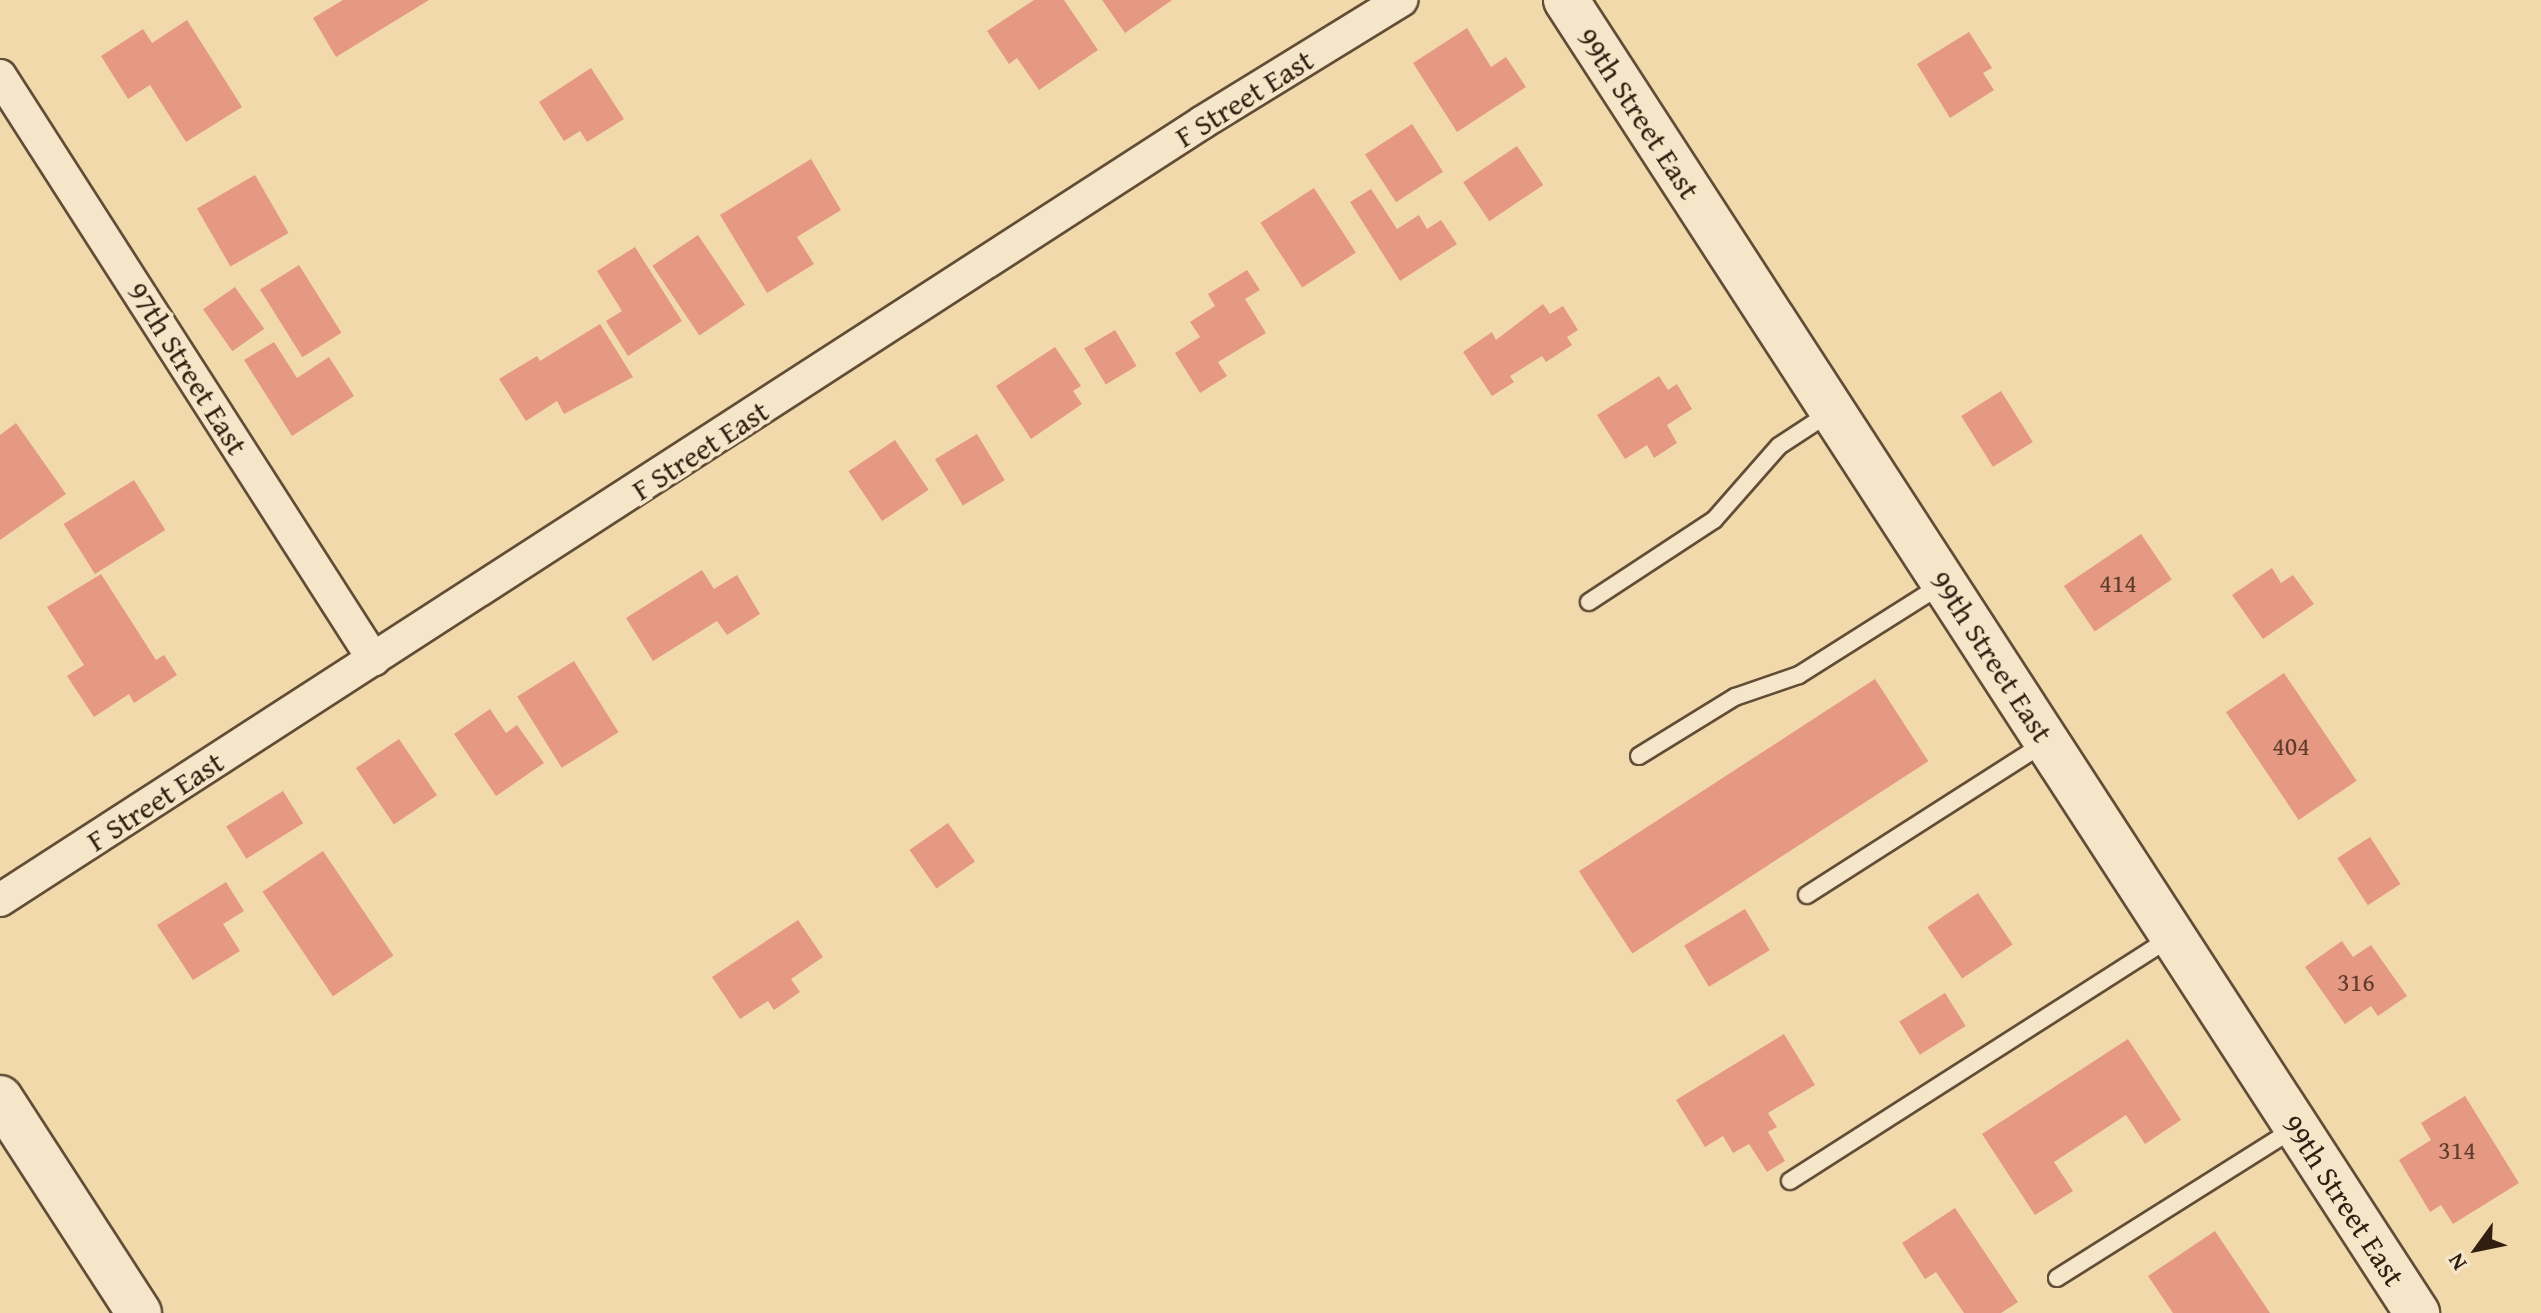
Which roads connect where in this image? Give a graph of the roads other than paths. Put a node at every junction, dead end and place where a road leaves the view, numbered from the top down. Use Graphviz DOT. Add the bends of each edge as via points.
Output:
graph roads {
  1 [pos="1401,0"];
  2 [pos="1566,0"];
  3 [pos="0,76"];
  4 [pos="1832,411"];
  5 [pos="1944,583"];
  6 [pos="1589,602"];
  7 [pos="374,660"];
  8 [pos="2047,742"];
  9 [pos="1639,756"];
  10 [pos="1807,895"];
  11 [pos="0,900"];
  12 [pos="2172,936"];
  13 [pos="0,1098"];
  14 [pos="2297,1127"];
  15 [pos="1790,1181"];
  16 [pos="2057,1278"];
  17 [pos="139,1313"];
  18 [pos="2417,1313"];
  1 -- 7 [label="street, F Street East" via="1203,122"];
  2 -- 4 [label="street, 99th Street East"];
  3 -- 7 [label="street, 97th Street East"];
  4 -- 5 [label="street, 99th Street East"];
  4 -- 6 [label="lane" via="1779,446 1714,520"];
  5 -- 8 [label="street, 99th Street East"];
  5 -- 9 [label="lane" via="1799,675 1735,697"];
  7 -- 11 [label="street, F Street East"];
  8 -- 10 [label="lane"];
  8 -- 12 [label="street, 99th Street East"];
  12 -- 14 [label="street, 99th Street East"];
  12 -- 15 [label="lane"];
  13 -- 17 [label="street"];
  14 -- 16 [label="lane"];
  14 -- 18 [label="street, 99th Street East"];
}
